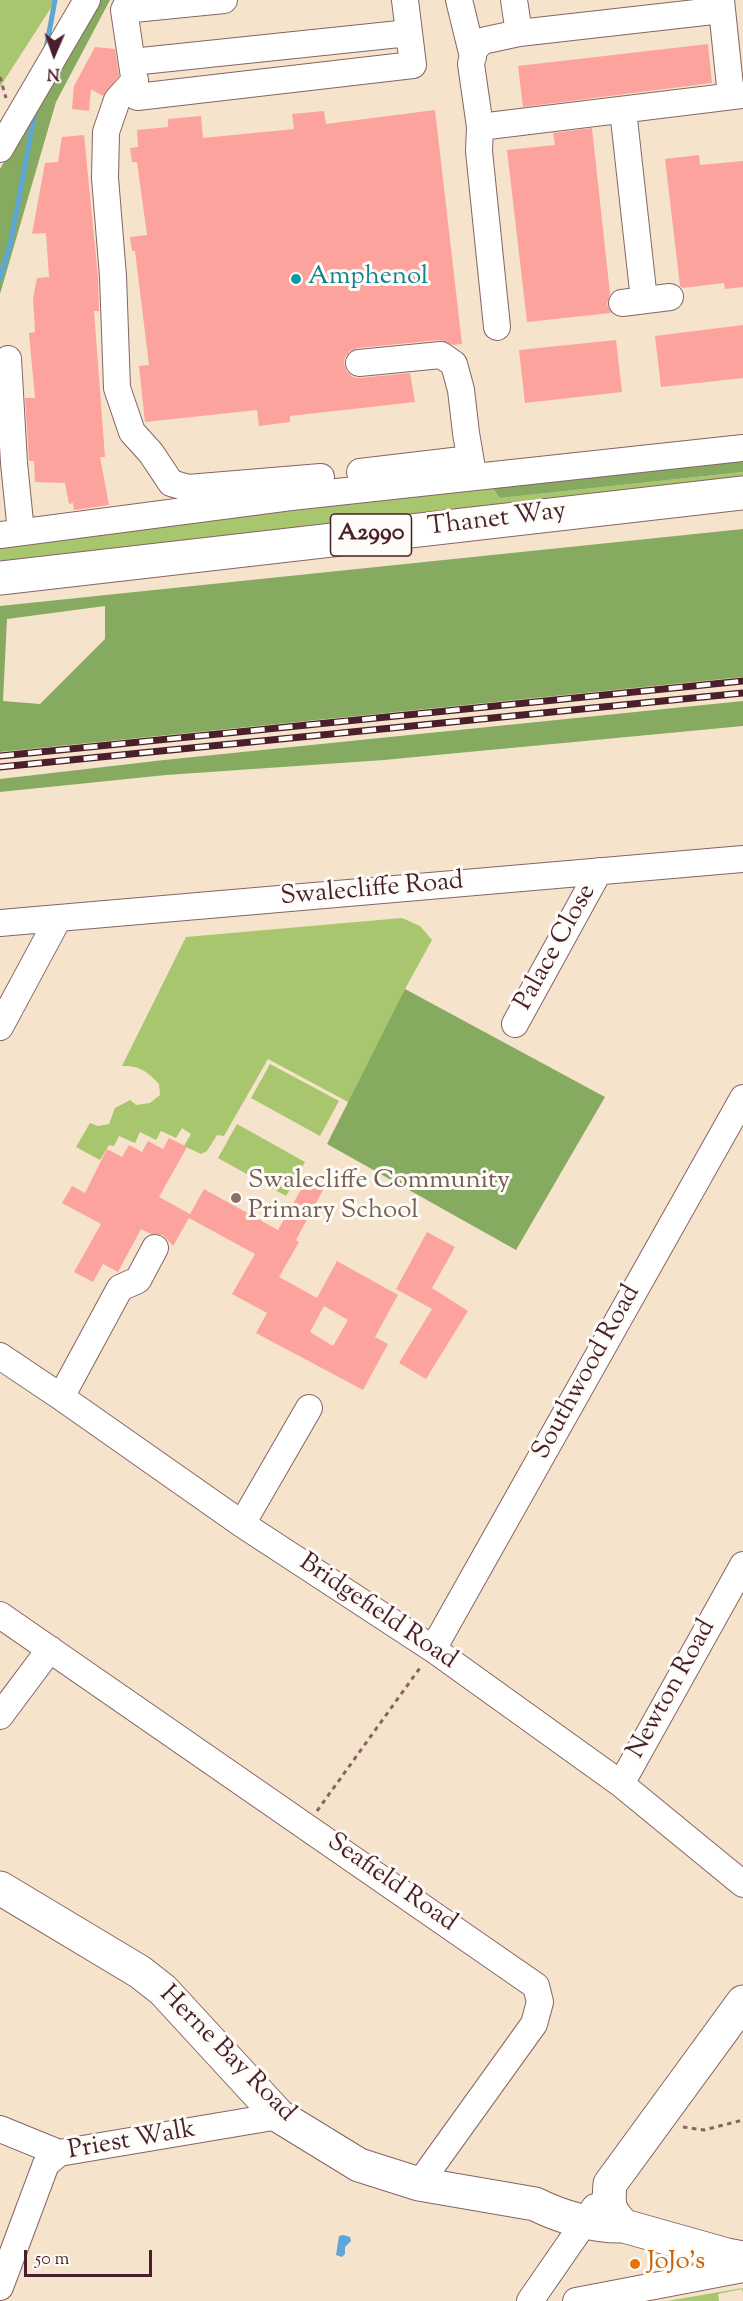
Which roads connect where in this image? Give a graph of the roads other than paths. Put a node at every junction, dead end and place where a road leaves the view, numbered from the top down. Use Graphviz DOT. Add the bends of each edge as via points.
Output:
graph roads {
  1 [pos="87,0"];
  2 [pos="224,0"];
  3 [pos="405,0"];
  4 [pos="459,0"];
  5 [pos="514,0"];
  6 [pos="127,5"];
  7 [pos="721,5"];
  8 [pos="410,33"];
  9 [pos="519,33"];
  10 [pos="473,57"];
  11 [pos="133,71"];
  12 [pos="737,96"];
  13 [pos="623,110"];
  14 [pos="480,127"];
  15 [pos="0,149"];
  16 [pos="670,297"];
  17 [pos="497,327"];
  18 [pos="8,358"];
  19 [pos="359,363"];
  20 [pos="743,448"];
  21 [pos="472,468"];
  22 [pos="743,493"];
  23 [pos="11,533"];
  24 [pos="0,578"];
  25 [pos="743,859"];
  26 [pos="598,871"];
  27 [pos="58,919"];
  28 [pos="0,923"];
  29 [pos="516,1024"];
  30 [pos="0,1027"];
  31 [pos="743,1098"];
  32 [pos="155,1248"];
  33 [pos="0,1356"];
  34 [pos="61,1397"];
  35 [pos="309,1408"];
  36 [pos="242,1524"];
  37 [pos="743,1565"];
  38 [pos="0,1615"];
  39 [pos="50,1649"];
  40 [pos="433,1649"];
  41 [pos="0,1716"];
  42 [pos="621,1784"];
  43 [pos="743,1884"];
  44 [pos="0,1888"];
  45 [pos="743,2002"];
  46 [pos="279,2116"];
  47 [pos="0,2129"];
  48 [pos="59,2153"];
  49 [pos="419,2184"];
  50 [pos="610,2184"];
  51 [pos="535,2204"];
  52 [pos="586,2221"];
  53 [pos="624,2226"];
  54 [pos="743,2258"];
  55 [pos="743,2268"];
  56 [pos="0,2287"];
  57 [pos="530,2301"];
  58 [pos="576,2301"];
  1 -- 15 [label="street" via="19,105"];
  2 -- 6 [label="street"];
  3 -- 8 [label="street"];
  4 -- 10 [label="street"];
  5 -- 9 [label="street"];
  6 -- 11 [label="street"];
  7 -- 9 [label="street"];
  7 -- 12 [label="street"];
  8 -- 11 [label="street"];
  8 -- 11 [label="street" via="414,65 137,97"];
  9 -- 10 [label="street" via="482,41"];
  10 -- 14 [label="street"];
  11 -- 21 [label="street" via="106,132 117,388 132,432 171,483 188,488"];
  12 -- 13 [label="street"];
  13 -- 14 [label="street"];
  13 -- 16 [label="street" via="633,301"];
  14 -- 17 [label="street" via="479,151"];
  18 -- 23 [label="street" via="14,463"];
  19 -- 21 [label="street" via="441,355 454,364"];
  20 -- 21 [label="street"];
  21 -- 23 [label="street" via="291,497"];
  22 -- 24 [label="main road, Thanet Way / A2990"];
  25 -- 26 [label="street, Swalecliffe Road"];
  26 -- 27 [label="street, Swalecliffe Road"];
  26 -- 29 [label="street, Palace Close"];
  27 -- 28 [label="street, Swalecliffe Road"];
  27 -- 30 [label="street"];
  31 -- 40 [label="street, Southwood Road"];
  32 -- 34 [label="street" via="138,1280 120,1288"];
  33 -- 34 [label="street, Bridgefield Road"];
  34 -- 36 [label="street, Bridgefield Road"];
  35 -- 36 [label="street"];
  36 -- 40 [label="street, Bridgefield Road"];
  37 -- 42 [label="street, Newton Road"];
  38 -- 39 [label="street, Seafield Road"];
  39 -- 41 [label="street"];
  39 -- 49 [label="street, Seafield Road" via="536,1986 540,2002 534,2024"];
  40 -- 42 [label="street, Bridgefield Road"];
  42 -- 43 [label="street, Bridgefield Road"];
  44 -- 46 [label="main road, Herne Bay Road" via="140,1972 163,1990"];
  45 -- 50 [label="main road"];
  46 -- 48 [label="street, Priest Walk"];
  46 -- 49 [label="main road, Herne Bay Road" via="359,2165"];
  47 -- 48 [label="street"];
  48 -- 56 [label="street, Priest Walk" via="46,2164"];
  49 -- 51 [label="main road, Herne Bay Road"];
  50 -- 51 [label="main road" via="585,2196"];
  50 -- 52 [label="street"];
  50 -- 53 [label="main road" via="608,2203 613,2216"];
  51 -- 52 [label="main road, Herne Bay Road"];
  52 -- 53 [label="main road, Herne Bay Road"];
  52 -- 57 [label="street"];
  53 -- 54 [label="main road, Herne Bay Road"];
  55 -- 58 [label="street"];
}
